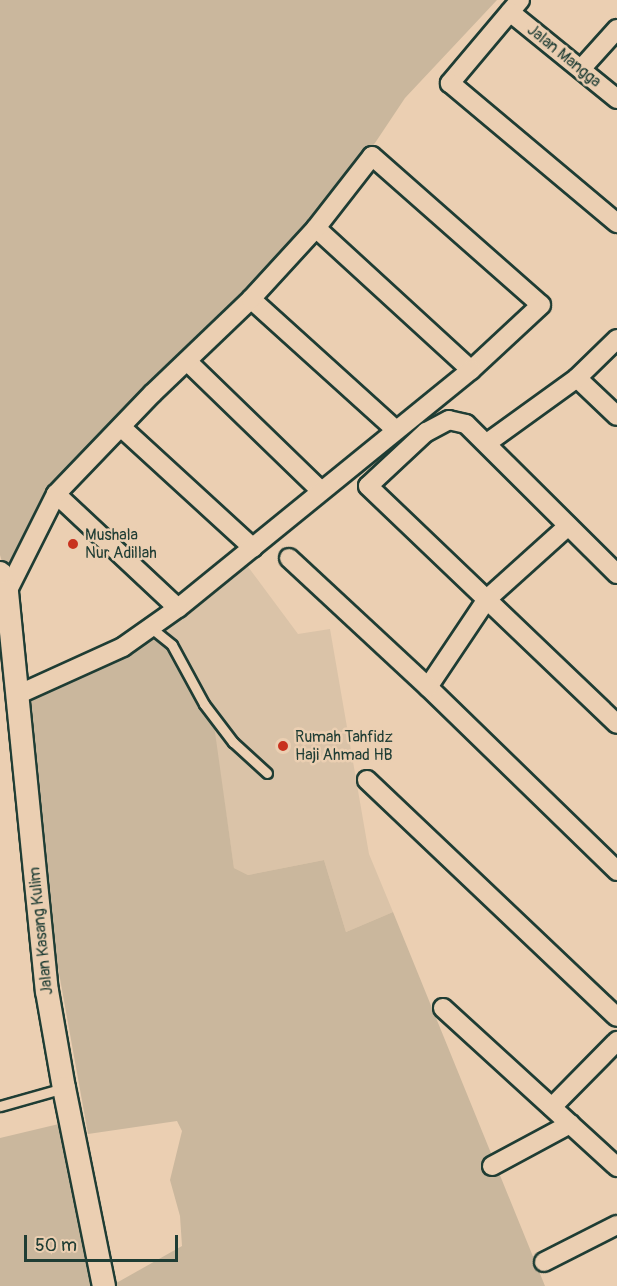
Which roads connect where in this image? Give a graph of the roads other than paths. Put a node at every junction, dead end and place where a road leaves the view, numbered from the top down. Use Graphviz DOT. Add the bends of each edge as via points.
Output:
graph roads {
  1 [pos="515,6"];
  2 [pos="617,29"];
  3 [pos="581,69"];
  4 [pos="617,99"];
  5 [pos="617,223"];
  6 [pos="316,228"];
  7 [pos="251,299"];
  8 [pos="617,339"];
  9 [pos="188,362"];
  10 [pos="471,370"];
  11 [pos="577,378"];
  12 [pos="617,416"];
  13 [pos="121,426"];
  14 [pos="395,429"];
  15 [pos="488,443"];
  16 [pos="321,491"];
  17 [pos="56,495"];
  18 [pos="568,526"];
  19 [pos="253,548"];
  20 [pos="289,558"];
  21 [pos="617,574"];
  22 [pos="4,583"];
  23 [pos="487,598"];
  24 [pos="178,608"];
  25 [pos="150,627"];
  26 [pos="428,687"];
  27 [pos="17,695"];
  28 [pos="617,723"];
  29 [pos="267,773"];
  30 [pos="368,780"];
  31 [pos="617,871"];
  32 [pos="443,1008"];
  33 [pos="617,1017"];
  34 [pos="617,1041"];
  35 [pos="64,1088"];
  36 [pos="0,1106"];
  37 [pos="552,1107"];
  38 [pos="570,1124"];
  39 [pos="492,1166"];
  40 [pos="617,1167"];
  41 [pos="617,1225"];
  42 [pos="544,1262"];
  43 [pos="104,1286"];
  1 -- 3 [label="street, Jalan Mangga"];
  1 -- 5 [label="street" via="450,83"];
  2 -- 3 [label="street"];
  3 -- 4 [label="street, Jalan Mangga"];
  6 -- 7 [label="street"];
  6 -- 10 [label="street"];
  6 -- 10 [label="street" via="372,156 541,305"];
  7 -- 9 [label="street"];
  7 -- 14 [label="street"];
  8 -- 11 [label="street"];
  9 -- 13 [label="street"];
  9 -- 16 [label="street"];
  10 -- 14 [label="street"];
  11 -- 12 [label="street"];
  11 -- 15 [label="street"];
  13 -- 17 [label="street"];
  13 -- 19 [label="street"];
  14 -- 16 [label="street"];
  15 -- 18 [label="street"];
  15 -- 23 [label="street" via="466,424 449,420 426,432 368,486"];
  16 -- 19 [label="street"];
  17 -- 22 [label="street"];
  17 -- 24 [label="street"];
  18 -- 21 [label="street"];
  18 -- 23 [label="street"];
  19 -- 24 [label="street"];
  20 -- 26 [label="street"];
  22 -- 27 [label="street, Jalan Kasang Kulim"];
  23 -- 26 [label="street"];
  23 -- 28 [label="street"];
  24 -- 25 [label="street"];
  25 -- 27 [label="street" via="123,647"];
  25 -- 29 [label="lane" via="172,645 204,704 233,742"];
  26 -- 31 [label="street"];
  27 -- 35 [label="street, Jalan Kasang Kulim" via="47,991"];
  30 -- 33 [label="street"];
  32 -- 37 [label="street"];
  34 -- 37 [label="street"];
  35 -- 36 [label="lane"];
  35 -- 43 [label="street, Jalan Kasang Kulim"];
  37 -- 38 [label="street"];
  38 -- 39 [label="street"];
  38 -- 40 [label="street"];
  41 -- 42 [label="street"];
}
